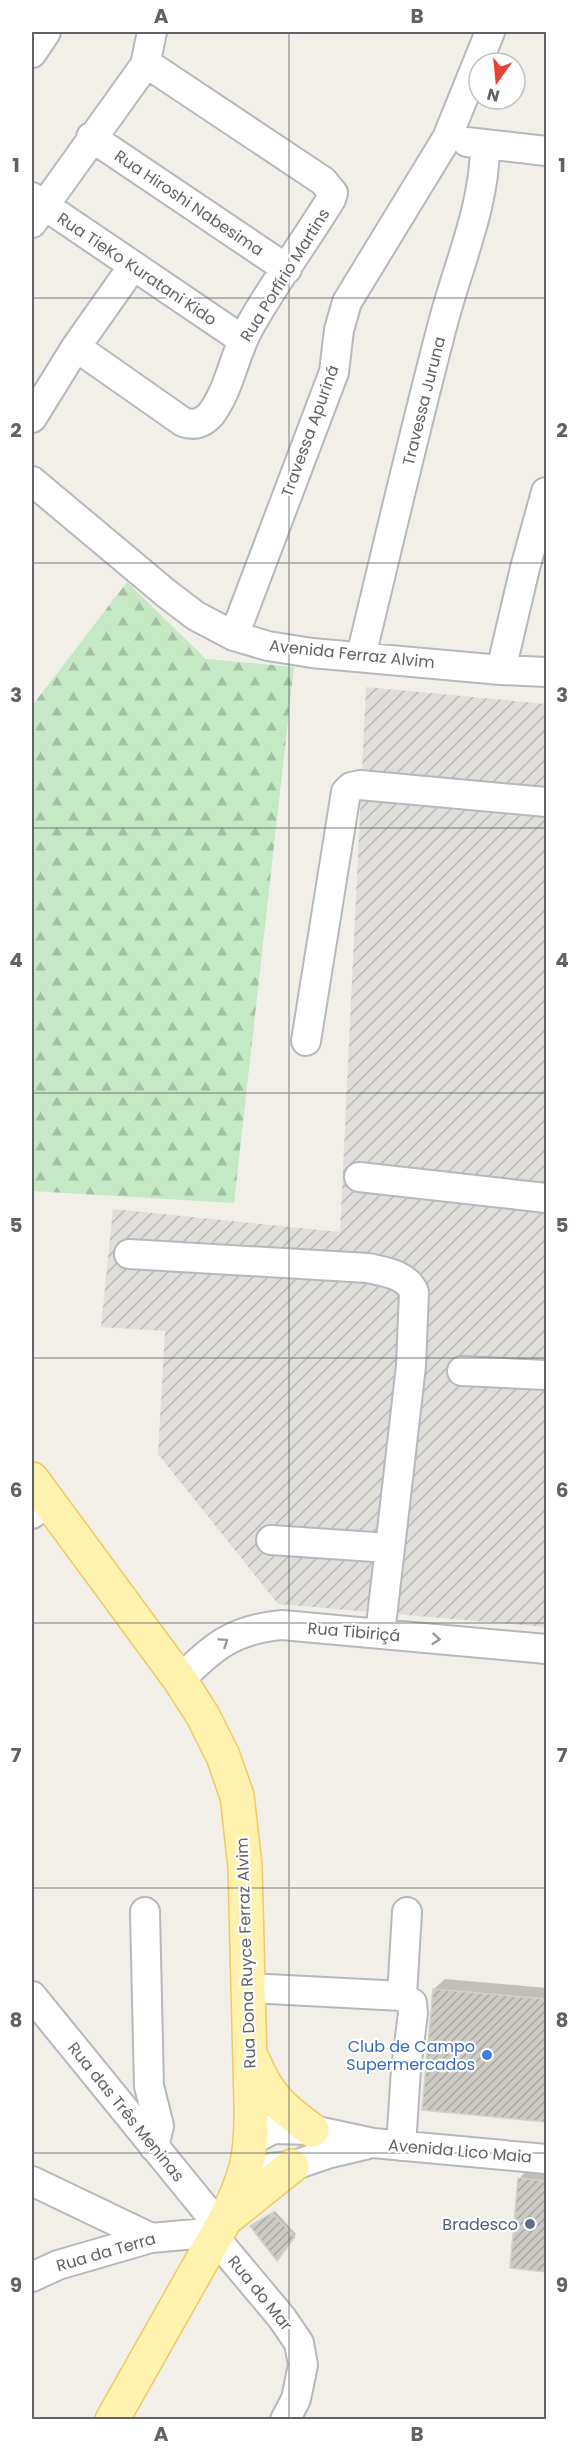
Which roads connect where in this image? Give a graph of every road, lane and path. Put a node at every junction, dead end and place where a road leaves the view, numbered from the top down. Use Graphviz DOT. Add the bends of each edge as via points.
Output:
graph roads {
  1 [pos="46,32"];
  2 [pos="152,32"];
  3 [pos="490,32"];
  4 [pos="32,53"];
  5 [pos="145,65"];
  6 [pos="91,137"];
  7 [pos="447,138"];
  8 [pos="485,145"];
  9 [pos="546,151"];
  10 [pos="36,209"];
  11 [pos="133,266"];
  12 [pos="286,269"];
  13 [pos="243,340"];
  14 [pos="76,347"];
  15 [pos="32,418"];
  16 [pos="32,481"];
  17 [pos="546,492"];
  18 [pos="234,636"];
  19 [pos="361,656"];
  20 [pos="501,670"];
  21 [pos="546,672"];
  22 [pos="546,802"];
  23 [pos="306,1041"];
  24 [pos="359,1177"];
  25 [pos="546,1198"];
  26 [pos="129,1254"];
  27 [pos="462,1371"];
  28 [pos="546,1375"];
  29 [pos="37,1498"];
  30 [pos="272,1540"];
  31 [pos="389,1548"];
  32 [pos="380,1634"];
  33 [pos="546,1649"];
  34 [pos="180,1680"];
  35 [pos="145,1912"];
  36 [pos="408,1912"];
  37 [pos="248,1988"];
  38 [pos="402,1996"];
  39 [pos="37,2014"];
  40 [pos="249,2053"];
  41 [pos="312,2130"];
  42 [pos="373,2143"];
  43 [pos="401,2146"];
  44 [pos="154,2147"];
  45 [pos="251,2147"];
  46 [pos="546,2159"];
  47 [pos="292,2166"];
  48 [pos="32,2181"];
  49 [pos="219,2229"];
  50 [pos="151,2238"];
  51 [pos="32,2277"];
  52 [pos="112,2420"];
  53 [pos="285,2420"];
  1 -- 4 [label="street"];
  2 -- 5 [label="street"];
  3 -- 7 [label="street, Travessa Apuriná"];
  5 -- 6 [label="street"];
  5 -- 12 [label="street, Rua Porfírio Martins" via="329,187 331,199"];
  6 -- 10 [label="street"];
  6 -- 12 [label="street, Rua Hiroshi Nabesima"];
  7 -- 8 [label="street"];
  7 -- 18 [label="street, Travessa Apuriná" via="347,302 334,372"];
  8 -- 9 [label="street"];
  8 -- 19 [label="street, Travessa Juruna" via="484,170 470,230 443,321"];
  10 -- 11 [label="street, Rua TieKo Kuratani Kido"];
  11 -- 13 [label="street, Rua TieKo Kuratani Kido"];
  11 -- 14 [label="street"];
  12 -- 13 [label="street, Rua Porfírio Martins"];
  13 -- 14 [label="street, Rua Porfírio Martins" via="218,403 209,417 190,425"];
  14 -- 15 [label="street"];
  16 -- 18 [label="street, Avenida Ferraz Alvim" via="188,610"];
  17 -- 20 [label="street"];
  18 -- 19 [label="street, Avenida Ferraz Alvim" via="312,653"];
  19 -- 20 [label="street, Avenida Ferraz Alvim"];
  20 -- 21 [label="street, Avenida Ferraz Alvim"];
  22 -- 23 [label="street" via="351,787 346,792"];
  24 -- 25 [label="street"];
  26 -- 31 [label="street" via="368,1268 410,1282 414,1292 411,1365"];
  27 -- 28 [label="street"];
  29 -- 34 [label="main road, Rua Dona Ruyce Ferraz Alvim"];
  30 -- 31 [label="street"];
  31 -- 32 [label="street"];
  32 -- 33 [label="street, Rua Tibiriçá, one-way"];
  34 -- 32 [label="street, Rua Tibiriçá, one-way" via="202,1657 255,1627 282,1625"];
  34 -- 37 [label="main road, Rua Dona Ruyce Ferraz Alvim" via="224,1756 237,1796 245,1866"];
  35 -- 44 [label="street" via="149,2086 159,2126"];
  36 -- 38 [label="street"];
  37 -- 38 [label="street"];
  37 -- 40 [label="main road, Rua Dona Ruyce Ferraz Alvim"];
  38 -- 43 [label="street" via="412,2003 413,2013"];
  39 -- 44 [label="street, Rua das Três Meninas"];
  40 -- 41 [label="main road" via="270,2094"];
  40 -- 45 [label="main road, Rua Dona Ruyce Ferraz Alvim"];
  41 -- 42 [label="street, Avenida Lico Maia"];
  41 -- 45 [label="street, Avenida Lico Maia" via="273,2129"];
  42 -- 43 [label="street, Avenida Lico Maia"];
  42 -- 47 [label="street, Avenida Lico Maia"];
  43 -- 46 [label="street, Avenida Lico Maia"];
  44 -- 49 [label="street, Rua das Três Meninas"];
  45 -- 47 [label="street, Avenida Lico Maia" via="269,2168"];
  45 -- 49 [label="main road, Rua Dona Ruyce Ferraz Alvim" via="242,2184"];
  47 -- 49 [label="main road"];
  48 -- 50 [label="street"];
  49 -- 50 [label="street, Rua da Terra"];
  49 -- 52 [label="main road, Rua Dona Ruyce Ferraz Alvim"];
  49 -- 53 [label="street, Rua do Mar" via="299,2343 303,2365 296,2399"];
  50 -- 51 [label="street, Rua da Terra" via="58,2265"];
}
